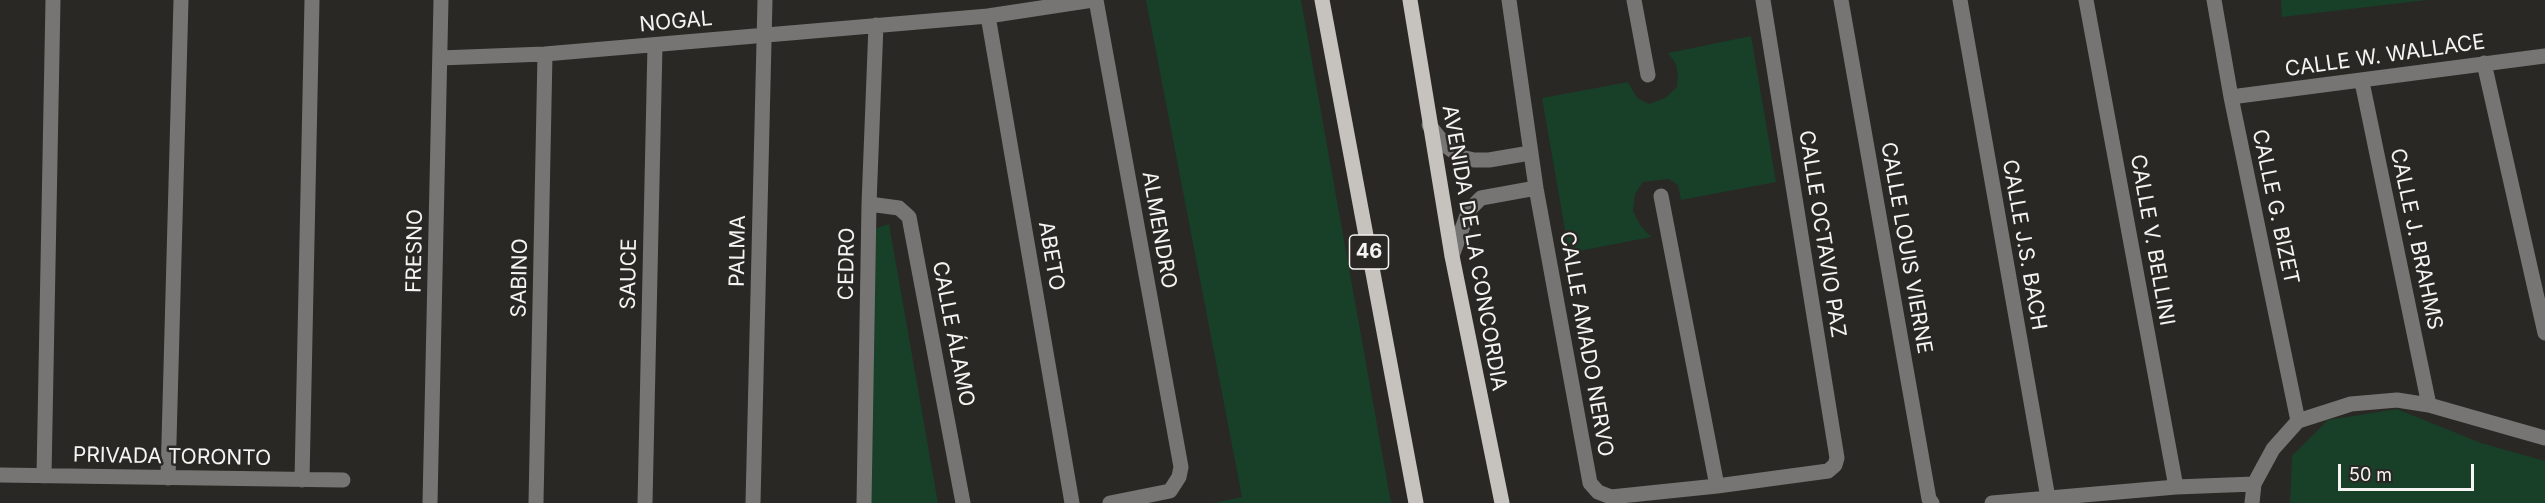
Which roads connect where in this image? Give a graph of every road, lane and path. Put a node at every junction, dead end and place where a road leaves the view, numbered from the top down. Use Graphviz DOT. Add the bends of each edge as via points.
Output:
graph roads {
  1 [pos="53,0"];
  2 [pos="181,0"];
  3 [pos="312,0"];
  4 [pos="441,0"];
  5 [pos="765,0"];
  6 [pos="1094,0"];
  7 [pos="1322,0"];
  8 [pos="1410,0"];
  9 [pos="1509,0"];
  10 [pos="1634,0"];
  11 [pos="1763,0"];
  12 [pos="1841,0"];
  13 [pos="1960,0"];
  14 [pos="2086,0"];
  15 [pos="2214,0"];
  16 [pos="988,16"];
  17 [pos="876,25"];
  18 [pos="764,36"];
  19 [pos="655,45"];
  20 [pos="545,54"];
  21 [pos="2545,56"];
  22 [pos="441,58"];
  23 [pos="2484,63"];
  24 [pos="1648,75"];
  25 [pos="2362,82"];
  26 [pos="2230,97"];
  27 [pos="1429,125"];
  28 [pos="1530,153"];
  29 [pos="1536,188"];
  30 [pos="1661,196"];
  31 [pos="869,204"];
  32 [pos="1452,256"];
  33 [pos="2545,333"];
  34 [pos="2429,405"];
  35 [pos="2298,421"];
  36 [pos="2545,438"];
  37 [pos="0,475"];
  38 [pos="44,476"];
  39 [pos="168,478"];
  40 [pos="302,480"];
  41 [pos="343,480"];
  42 [pos="2254,484"];
  43 [pos="1717,486"];
  44 [pos="2176,487"];
  45 [pos="2048,498"];
  46 [pos="2105,498"];
  47 [pos="2076,499"];
  48 [pos="2028,501"];
  49 [pos="430,503"];
  50 [pos="536,503"];
  51 [pos="645,503"];
  52 [pos="753,503"];
  53 [pos="864,503"];
  54 [pos="963,503"];
  55 [pos="1072,503"];
  56 [pos="1110,503"];
  57 [pos="1416,503"];
  58 [pos="1502,503"];
  59 [pos="1932,503"];
  60 [pos="1992,503"];
  61 [pos="2252,503"];
  1 -- 38 [label="street"];
  2 -- 39 [label="street"];
  3 -- 40 [label="street"];
  4 -- 22 [label="street, FRESNO"];
  5 -- 18 [label="street, PALMA"];
  6 -- 16 [label="street, NOGAL"];
  6 -- 56 [label="street, ALMENDRO" via="1181,467 1170,491"];
  7 -- 57 [label="main road, 46"];
  8 -- 27 [label="main road, AVENIDA DE LA CONCORDIA"];
  9 -- 28 [label="street, CALLE AMADO NERVO"];
  10 -- 24 [label="street"];
  11 -- 43 [label="street, CALLE OCTAVIO PAZ" via="1838,458 1828,471"];
  12 -- 59 [label="street, CALLE LOUIS VIERNE"];
  13 -- 45 [label="street, CALLE J.S. BACH"];
  14 -- 44 [label="street, CALLE V. BELLINI"];
  15 -- 26 [label="street, CALLE G. BIZET"];
  16 -- 17 [label="street, NOGAL"];
  16 -- 55 [label="street, ABETO"];
  17 -- 18 [label="street, NOGAL"];
  17 -- 31 [label="street, CEDRO"];
  18 -- 19 [label="street, NOGAL"];
  18 -- 52 [label="street, PALMA"];
  19 -- 20 [label="street, NOGAL"];
  19 -- 51 [label="street, SAUCE"];
  20 -- 22 [label="street, NOGAL"];
  20 -- 50 [label="street, SABINO"];
  21 -- 23 [label="street, CALLE W. WALLACE"];
  22 -- 49 [label="street, FRESNO"];
  23 -- 25 [label="street, CALLE W. WALLACE"];
  23 -- 33 [label="street"];
  25 -- 26 [label="street, CALLE W. WALLACE"];
  25 -- 34 [label="street, CALLE J. BRAHMS"];
  26 -- 35 [label="street, CALLE G. BIZET"];
  27 -- 28 [label="street" via="1461,157 1489,160"];
  27 -- 32 [label="main road, AVENIDA DE LA CONCORDIA"];
  28 -- 29 [label="street, CALLE AMADO NERVO"];
  29 -- 32 [label="street" via="1481,198 1469,210"];
  29 -- 43 [label="street, CALLE AMADO NERVO" via="1590,483 1598,492 1611,497"];
  30 -- 43 [label="street"];
  31 -- 53 [label="street, CEDRO"];
  31 -- 54 [label="street, CALLE ÁLAMO" via="898,208 909,217"];
  32 -- 58 [label="main road, AVENIDA DE LA CONCORDIA"];
  34 -- 35 [label="street" via="2397,400 2351,404"];
  34 -- 36 [label="street"];
  35 -- 42 [label="street" via="2273,449"];
  37 -- 38 [label="street, PRIVADA TORONTO"];
  38 -- 39 [label="street, PRIVADA TORONTO"];
  39 -- 40 [label="street, PRIVADA TORONTO"];
  40 -- 41 [label="street, PRIVADA TORONTO"];
  42 -- 44 [label="street"];
  42 -- 61 [label="street"];
  44 -- 46 [label="street"];
  45 -- 47 [label="street"];
  45 -- 48 [label="street"];
  46 -- 47 [label="street"];
  48 -- 60 [label="street"];
}
